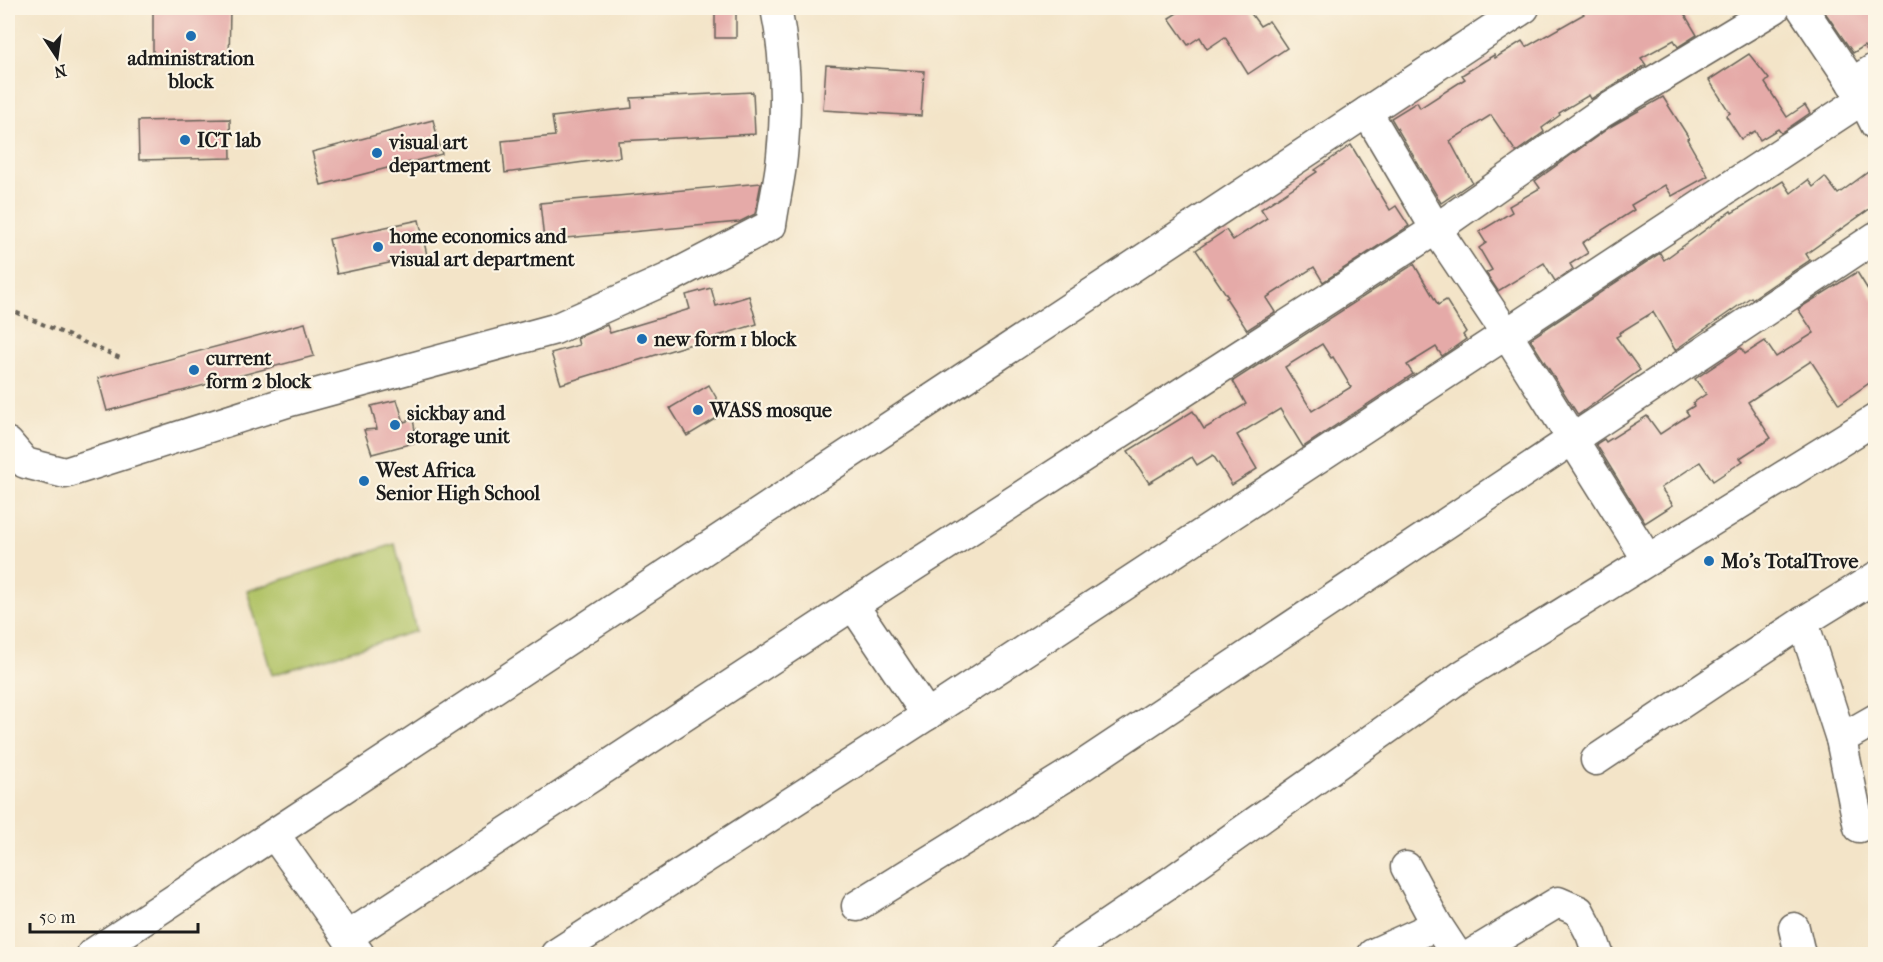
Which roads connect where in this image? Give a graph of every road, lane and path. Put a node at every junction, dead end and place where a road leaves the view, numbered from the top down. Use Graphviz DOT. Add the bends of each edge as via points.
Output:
graph roads {
  1 [pos="776,8"];
  2 [pos="1524,8"];
  3 [pos="1775,8"];
  4 [pos="1802,8"];
  5 [pos="1866,94"];
  6 [pos="1367,112"];
  7 [pos="1436,229"];
  8 [pos="1875,237"];
  9 [pos="8,309"];
  10 [pos="1506,333"];
  11 [pos="120,358"];
  12 [pos="1875,419"];
  13 [pos="1572,439"];
  14 [pos="8,443"];
  15 [pos="1648,560"];
  16 [pos="1875,577"];
  17 [pos="853,605"];
  18 [pos="1803,622"];
  19 [pos="927,715"];
  20 [pos="1875,719"];
  21 [pos="1841,739"];
  22 [pos="1596,760"];
  23 [pos="1859,827"];
  24 [pos="274,834"];
  25 [pos="1406,867"];
  26 [pos="857,906"];
  27 [pos="1437,924"];
  28 [pos="130,943"];
  29 [pos="348,948"];
  30 [pos="92,954"];
  31 [pos="556,954"];
  32 [pos="1064,954"];
  33 [pos="1373,954"];
  34 [pos="1456,954"];
  35 [pos="1472,954"];
  36 [pos="1598,954"];
  1 -- 14 [label="street" via="785,82 782,156 771,225 667,279 555,329 290,401 65,473 25,463"];
  2 -- 6 [label="street"];
  3 -- 7 [label="street" via="1601,113"];
  4 -- 5 [label="street"];
  5 -- 10 [label="street"];
  6 -- 7 [label="street"];
  6 -- 24 [label="street"];
  7 -- 10 [label="street"];
  7 -- 17 [label="street"];
  8 -- 13 [label="street"];
  9 -- 11 [label="path"];
  10 -- 13 [label="street"];
  10 -- 19 [label="street"];
  12 -- 15 [label="street"];
  13 -- 15 [label="street"];
  13 -- 26 [label="street" via="1079,768"];
  15 -- 32 [label="street" via="1463,675"];
  16 -- 18 [label="street"];
  17 -- 19 [label="street"];
  17 -- 29 [label="street"];
  18 -- 21 [label="street"];
  18 -- 22 [label="street"];
  19 -- 31 [label="street"];
  20 -- 21 [label="street"];
  21 -- 23 [label="street"];
  24 -- 28 [label="street"];
  24 -- 29 [label="street"];
  25 -- 27 [label="street"];
  27 -- 33 [label="street"];
  27 -- 34 [label="street"];
  28 -- 30 [label="street"];
  35 -- 36 [label="street" via="1558,902 1580,911"];
}
